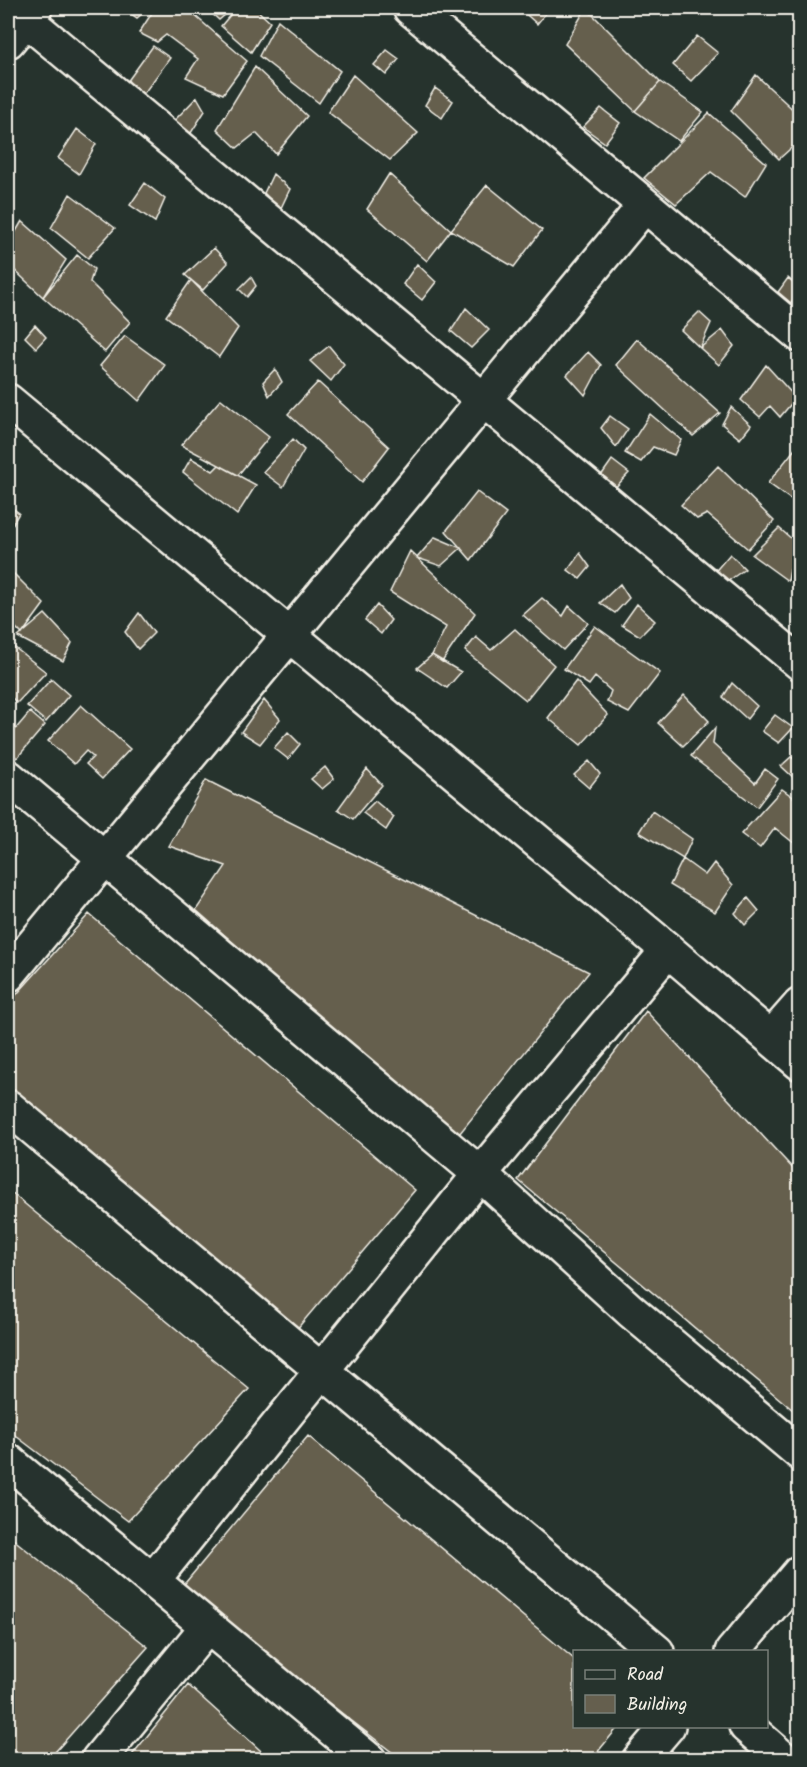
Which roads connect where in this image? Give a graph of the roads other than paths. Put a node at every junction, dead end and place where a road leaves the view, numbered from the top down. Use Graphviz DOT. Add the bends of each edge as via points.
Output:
graph roads {
  1 [pos="410,8"];
  2 [pos="20,19"];
  3 [pos="645,205"];
  4 [pos="800,335"];
  5 [pos="483,400"];
  6 [pos="8,401"];
  7 [pos="289,635"];
  8 [pos="800,663"];
  9 [pos="8,777"];
  10 [pos="104,858"];
  11 [pos="669,950"];
  12 [pos="8,975"];
  13 [pos="800,1005"];
  14 [pos="771,1038"];
  15 [pos="800,1063"];
  16 [pos="8,1107"];
  17 [pos="480,1174"];
  18 [pos="321,1370"];
  19 [pos="800,1453"];
  20 [pos="8,1461"];
  21 [pos="800,1572"];
  22 [pos="153,1580"];
  23 [pos="207,1627"];
  24 [pos="655,1650"];
  25 [pos="734,1650"];
  26 [pos="666,1728"];
  27 [pos="748,1728"];
  28 [pos="98,1760"];
  29 [pos="369,1760"];
  30 [pos="639,1760"];
  31 [pos="785,1760"];
  1 -- 3 [label="street"];
  2 -- 5 [label="street"];
  3 -- 4 [label="street"];
  3 -- 5 [label="street"];
  5 -- 7 [label="street"];
  5 -- 8 [label="street"];
  6 -- 7 [label="street"];
  7 -- 10 [label="street"];
  7 -- 11 [label="street"];
  9 -- 10 [label="street"];
  10 -- 12 [label="street"];
  10 -- 17 [label="street"];
  11 -- 14 [label="street"];
  11 -- 17 [label="street"];
  13 -- 14 [label="street"];
  14 -- 15 [label="street"];
  16 -- 18 [label="street"];
  17 -- 18 [label="street"];
  17 -- 19 [label="street" via="631,1311"];
  18 -- 22 [label="street"];
  18 -- 24 [label="street"];
  20 -- 22 [label="street"];
  21 -- 25 [label="street"];
  22 -- 23 [label="street"];
  23 -- 28 [label="street"];
  23 -- 29 [label="street"];
  26 -- 30 [label="street"];
  27 -- 31 [label="street"];
}
